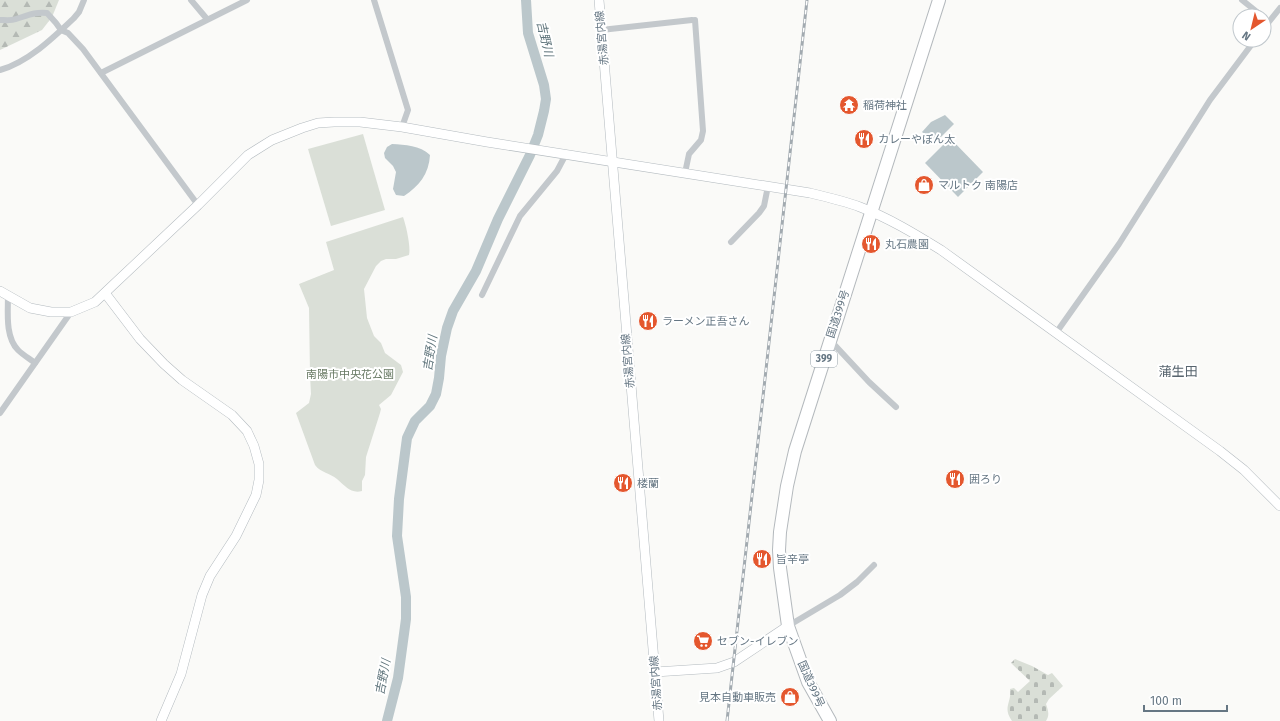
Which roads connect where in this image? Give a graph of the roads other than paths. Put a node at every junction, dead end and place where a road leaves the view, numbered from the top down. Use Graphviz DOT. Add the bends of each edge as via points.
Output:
graph roads {
  1 [pos="84,0"];
  2 [pos="191,0"];
  3 [pos="247,0"];
  4 [pos="374,0"];
  5 [pos="599,0"];
  6 [pos="939,0"];
  7 [pos="1242,0"];
  8 [pos="1252,8"];
  9 [pos="1280,8"];
  10 [pos="1272,15"];
  11 [pos="207,19"];
  12 [pos="0,20"];
  13 [pos="60,30"];
  14 [pos="601,30"];
  15 [pos="1249,48"];
  16 [pos="0,70"];
  17 [pos="101,73"];
  18 [pos="402,127"];
  19 [pos="566,154"];
  20 [pos="611,161"];
  21 [pos="685,173"];
  22 [pos="768,186"];
  23 [pos="198,205"];
  24 [pos="871,211"];
  25 [pos="731,242"];
  26 [pos="4,293"];
  27 [pos="105,293"];
  28 [pos="482,295"];
  29 [pos="71,312"];
  30 [pos="1056,333"];
  31 [pos="830,340"];
  32 [pos="35,363"];
  33 [pos="896,407"];
  34 [pos="0,413"];
  35 [pos="1280,506"];
  36 [pos="874,565"];
  37 [pos="788,626"];
  38 [pos="656,672"];
  39 [pos="161,721"];
  40 [pos="659,721"];
  41 [pos="830,721"];
  1 -- 13 [label="street" via="79,12"];
  2 -- 11 [label="street"];
  3 -- 11 [label="street"];
  4 -- 18 [label="street" via="408,110"];
  5 -- 14 [label="street, 赤湯宮内線"];
  6 -- 24 [label="highway, 国道399号 / 399"];
  7 -- 8 [label="street"];
  9 -- 10 [label="street"];
  11 -- 17 [label="street"];
  12 -- 13 [label="street" via="15,20 37,12 47,13"];
  13 -- 16 [label="street" via="26,59"];
  13 -- 17 [label="street" via="74,39"];
  14 -- 20 [label="street, 赤湯宮内線"];
  14 -- 21 [label="street" via="694,20 703,130 701,140 689,154"];
  15 -- 30 [label="street" via="1210,100 1119,244"];
  17 -- 23 [label="street"];
  18 -- 19 [label="street"];
  18 -- 23 [label="street" via="334,122 302,128 272,140 248,155"];
  19 -- 20 [label="street"];
  19 -- 28 [label="street" via="557,171 520,216"];
  20 -- 21 [label="street"];
  20 -- 38 [label="street, 赤湯宮内線"];
  21 -- 22 [label="street"];
  22 -- 24 [label="street" via="810,193"];
  22 -- 25 [label="street" via="764,206"];
  23 -- 27 [label="street"];
  24 -- 30 [label="street" via="913,232 941,250"];
  24 -- 31 [label="highway, 国道399号 / 399"];
  26 -- 29 [label="street" via="30,308"];
  26 -- 32 [label="street" via="13,343"];
  27 -- 29 [label="street" via="95,302"];
  27 -- 39 [label="street" via="140,339 164,364 232,415 247,431 259,464 260,480 256,494 236,536 210,576 202,595 181,674"];
  29 -- 32 [label="street"];
  30 -- 35 [label="street" via="1220,451 1244,470"];
  31 -- 33 [label="street"];
  31 -- 37 [label="highway, 国道399号 / 399" via="795,451 787,486 779,550"];
  32 -- 34 [label="street"];
  36 -- 37 [label="street" via="840,595"];
  37 -- 38 [label="street" via="734,662 716,668"];
  37 -- 41 [label="highway, 国道399号 / 399" via="808,682"];
  38 -- 40 [label="street, 赤湯宮内線"];
}
